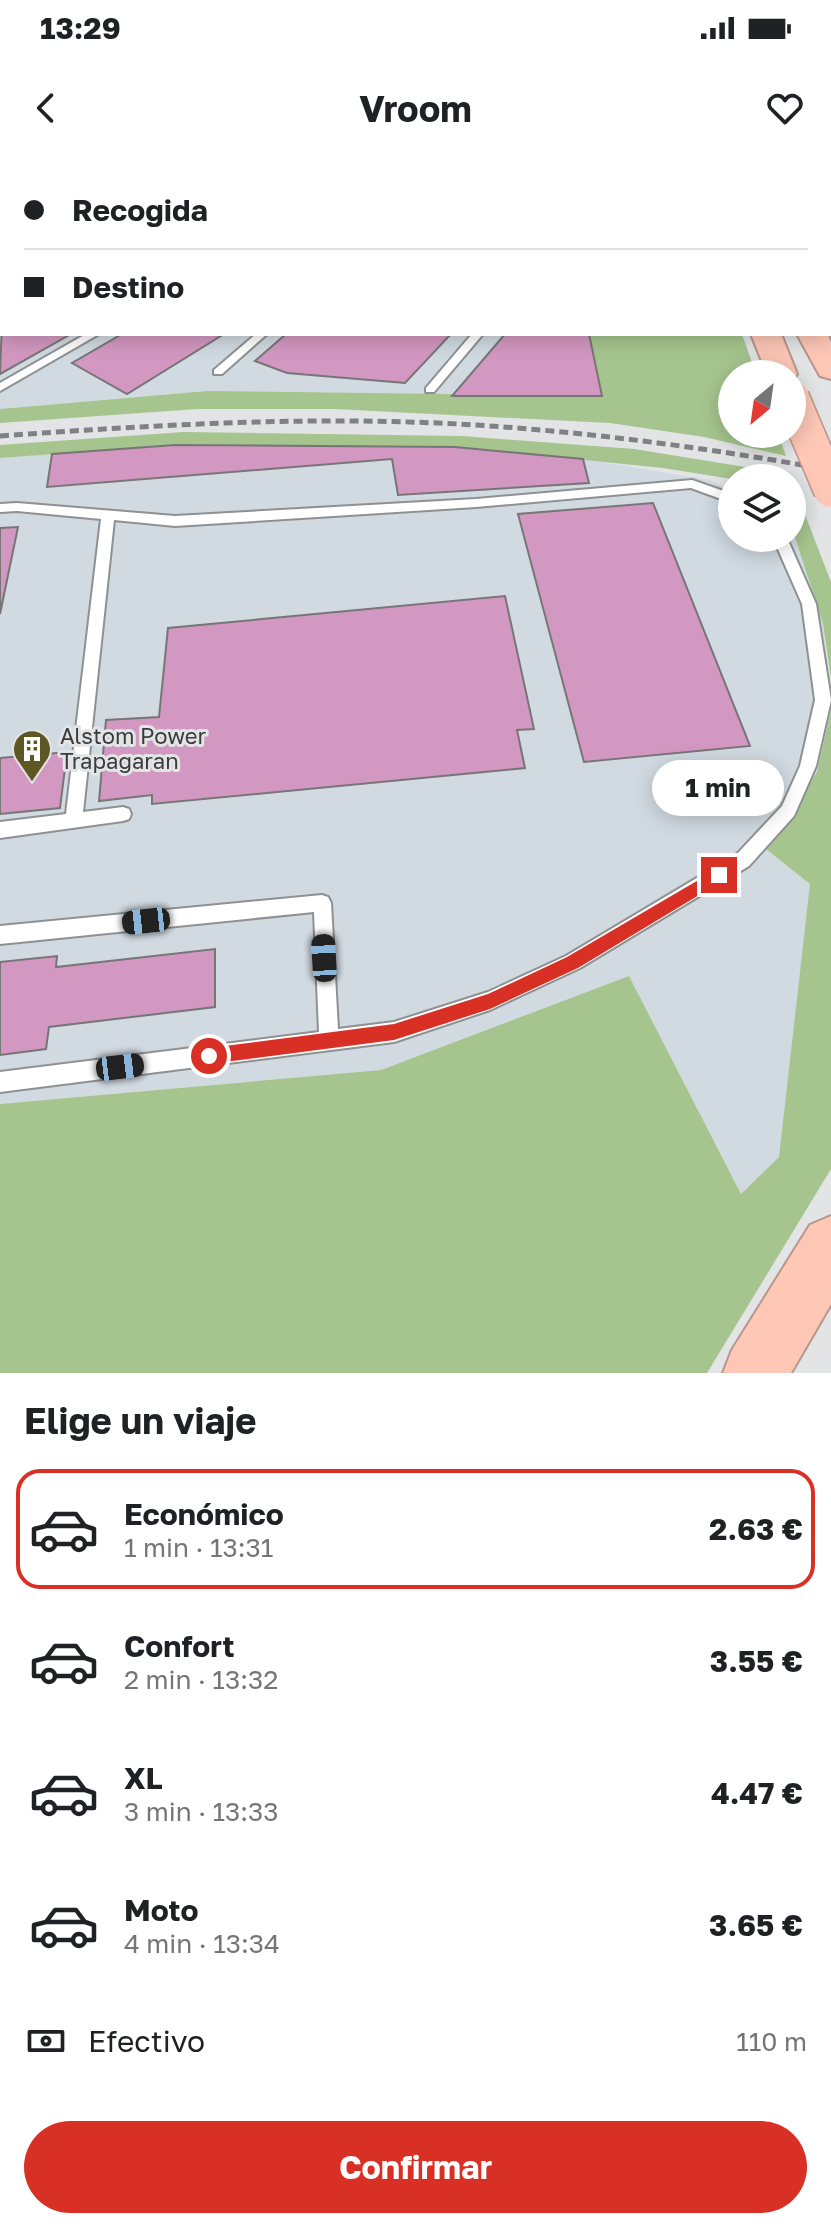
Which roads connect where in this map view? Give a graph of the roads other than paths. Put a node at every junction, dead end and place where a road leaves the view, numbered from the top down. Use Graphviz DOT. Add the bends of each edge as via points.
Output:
graph roads {
  1 [pos="91,336"];
  2 [pos="260,336"];
  3 [pos="476,336"];
  4 [pos="767,336"];
  5 [pos="813,336"];
  6 [pos="776,360"];
  7 [pos="831,370"];
  8 [pos="218,372"];
  9 [pos="0,388"];
  10 [pos="430,390"];
  11 [pos="806,431"];
  12 [pos="831,490"];
  13 [pos="718,494"];
  14 [pos="0,508"];
  15 [pos="108,515"];
  16 [pos="786,552"];
  17 [pos="123,814"];
  18 [pos="74,820"];
  19 [pos="0,830"];
  20 [pos="0,935"];
  21 [pos="329,1041"];
  22 [pos="0,1082"];
  23 [pos="831,1246"];
  24 [pos="755,1373"];
  1 -- 9 [label="lane"];
  2 -- 8 [label="lane"];
  3 -- 10 [label="lane"];
  4 -- 6 [label="highway"];
  5 -- 7 [label="highway"];
  11 -- 12 [label="highway, bridge"];
  13 -- 15 [label="lane" via="692,484 175,521"];
  14 -- 15 [label="lane"];
  15 -- 18 [label="lane"];
  16 -- 21 [label="lane" via="809,604 823,700 808,766 788,811 743,860 573,962 490,1001 394,1032"];
  17 -- 18 [label="lane"];
  18 -- 19 [label="lane"];
  20 -- 21 [label="lane" via="322,903"];
  21 -- 22 [label="lane"];
  23 -- 24 [label="highway"];
}
